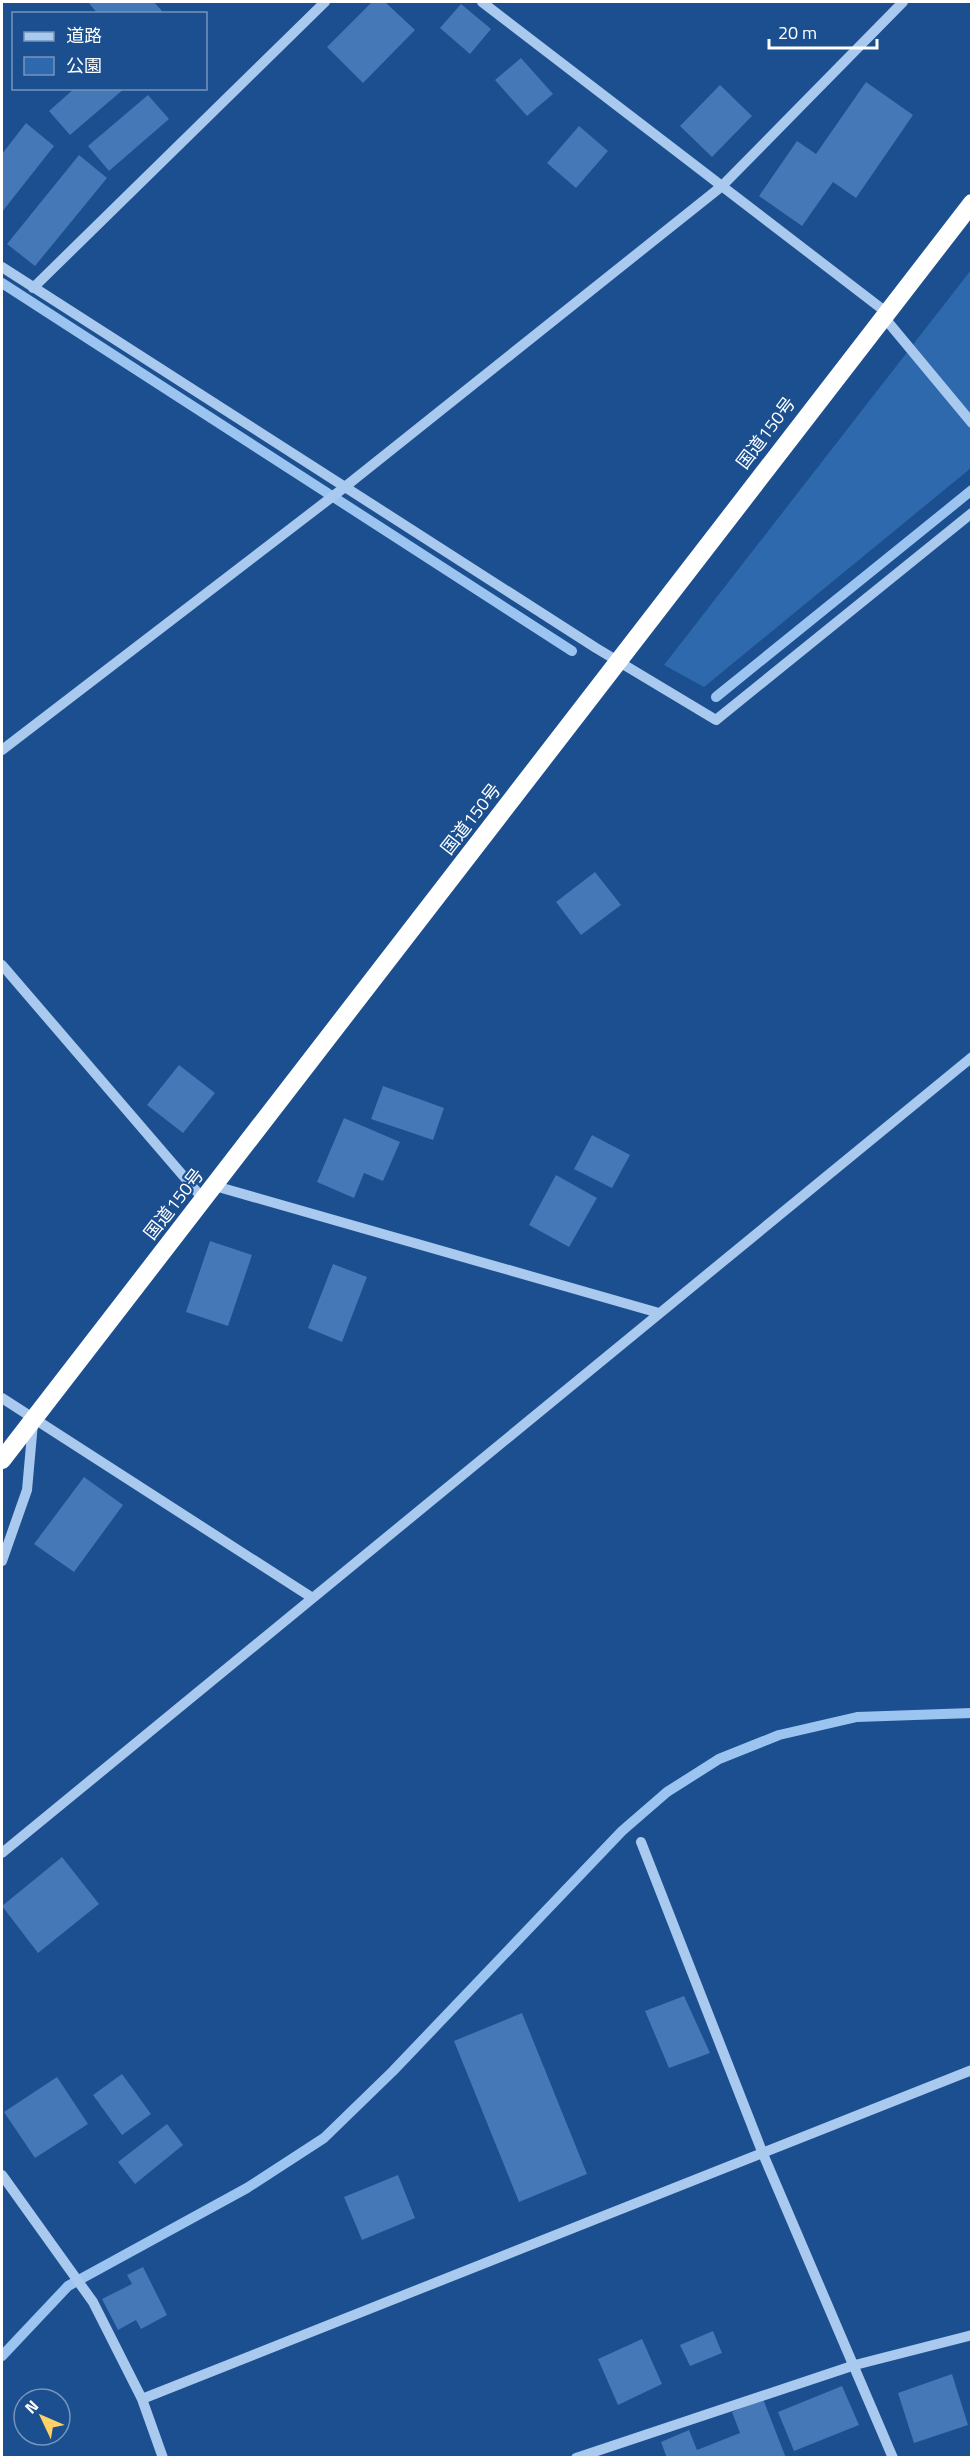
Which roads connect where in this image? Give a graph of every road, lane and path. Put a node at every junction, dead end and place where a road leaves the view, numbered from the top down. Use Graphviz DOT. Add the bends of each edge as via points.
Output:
graph roads {
  1 [pos="325,2"];
  2 [pos="482,2"];
  3 [pos="903,2"];
  4 [pos="722,186"];
  5 [pos="972,203"];
  6 [pos="2,267"];
  7 [pos="33,288"];
  8 [pos="884,314"];
  9 [pos="972,423"];
  10 [pos="343,489"];
  11 [pos="972,513"];
  12 [pos="618,662"];
  13 [pos="2,750"];
  14 [pos="2,965"];
  15 [pos="972,1057"];
  16 [pos="210,1193"];
  17 [pos="659,1313"];
  18 [pos="2,1398"];
  19 [pos="33,1419"];
  20 [pos="2,1460"];
  21 [pos="2,1561"];
  22 [pos="311,1597"];
  23 [pos="640,1842"];
  24 [pos="2,1853"];
  25 [pos="972,2070"];
  26 [pos="763,2154"];
  27 [pos="2,2175"];
  28 [pos="972,2335"];
  29 [pos="855,2365"];
  30 [pos="142,2399"];
  31 [pos="163,2457"];
  32 [pos="576,2457"];
  33 [pos="893,2457"];
  1 -- 7 [label="street"];
  2 -- 4 [label="street"];
  3 -- 4 [label="street"];
  4 -- 8 [label="street"];
  4 -- 10 [label="street"];
  5 -- 8 [label="highway, 国道150号"];
  6 -- 7 [label="street"];
  7 -- 10 [label="street"];
  8 -- 9 [label="street"];
  8 -- 12 [label="highway, 国道150号"];
  10 -- 12 [label="street"];
  10 -- 13 [label="street"];
  11 -- 12 [label="street" via="716,720"];
  12 -- 16 [label="highway, 国道150号"];
  14 -- 16 [label="street"];
  15 -- 17 [label="street"];
  16 -- 17 [label="street"];
  16 -- 19 [label="highway, 国道150号"];
  17 -- 22 [label="street"];
  18 -- 19 [label="street"];
  19 -- 20 [label="highway, 国道150号"];
  19 -- 21 [label="street" via="27,1490"];
  19 -- 22 [label="street"];
  22 -- 24 [label="street"];
  23 -- 26 [label="street"];
  25 -- 26 [label="street"];
  26 -- 29 [label="street"];
  26 -- 30 [label="street"];
  27 -- 30 [label="street" via="93,2302"];
  28 -- 29 [label="street"];
  29 -- 32 [label="street"];
  29 -- 33 [label="street"];
  30 -- 31 [label="street"];
}
